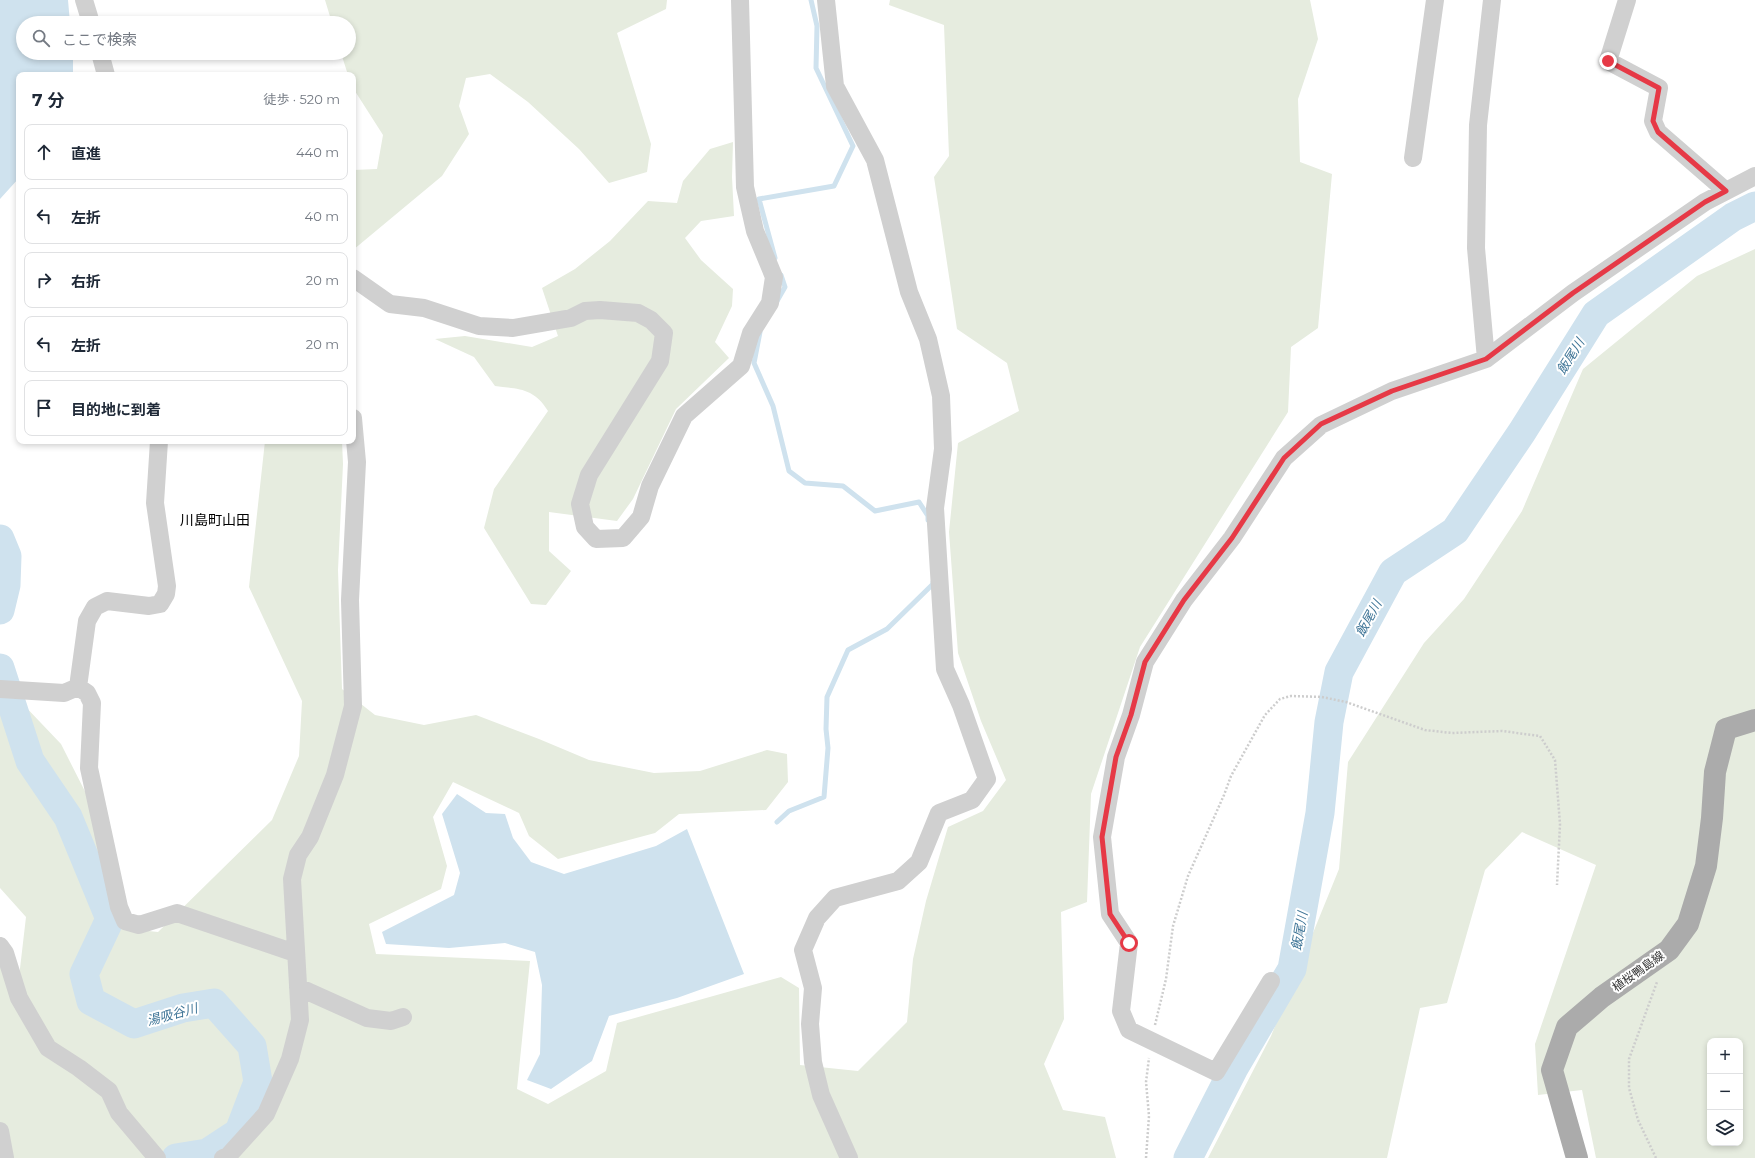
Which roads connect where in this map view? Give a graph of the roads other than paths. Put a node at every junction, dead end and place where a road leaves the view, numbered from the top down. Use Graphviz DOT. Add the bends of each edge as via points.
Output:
graph roads {
  1 [pos="84,0"];
  2 [pos="740,0"];
  3 [pos="826,0"];
  4 [pos="1435,0"];
  5 [pos="1492,0"];
  6 [pos="1627,0"];
  7 [pos="89,16"];
  8 [pos="102,60"];
  9 [pos="105,72"];
  10 [pos="1413,158"];
  11 [pos="1755,176"];
  12 [pos="1726,191"];
  13 [pos="356,280"];
  14 [pos="1486,359"];
  15 [pos="159,444"];
  16 [pos="355,444"];
  17 [pos="78,687"];
  18 [pos="7,690"];
  19 [pos="1755,720"];
  20 [pos="0,946"];
  21 [pos="295,953"];
  22 [pos="1271,981"];
  23 [pos="298,987"];
  24 [pos="403,1017"];
  25 [pos="0,1131"];
  26 [pos="5,1158"];
  27 [pos="157,1158"];
  28 [pos="223,1158"];
  29 [pos="849,1158"];
  30 [pos="1577,1158"];
  1 -- 7 [label="street"];
  2 -- 13 [label="street" via="745,187 755,230 774,277 770,303 751,332 741,366 684,416 650,486 641,517 623,538 596,539 585,527 580,504 589,475 660,360 664,333 651,320 638,313 600,310 585,311 571,318 514,328 479,326 424,308 390,304"];
  3 -- 29 [label="street" via="835,86 875,160 909,292 928,339 941,396 943,449 935,508 946,669 987,779 972,800 939,813 919,862 898,881 834,898 817,918 803,950 813,988 810,1024 813,1062 821,1095"];
  4 -- 10 [label="street"];
  5 -- 14 [label="street" via="1478,125 1476,248"];
  6 -- 12 [label="street" via="1608,61 1659,88 1653,121 1658,132"];
  8 -- 9 [label="street"];
  11 -- 12 [label="street"];
  12 -- 14 [label="street" via="1705,202 1573,293"];
  14 -- 22 [label="street" via="1392,391 1321,424 1284,458 1232,538 1184,600 1145,662 1131,715 1116,757 1102,837 1110,914 1129,943 1121,1011 1129,1030 1216,1072"];
  15 -- 17 [label="street" via="155,503 166,594 160,604 149,606 107,601 95,607 87,621"];
  16 -- 21 [label="street" via="357,462 350,600 353,706 335,775 310,837 298,855 292,879"];
  17 -- 18 [label="street" via="64,692"];
  17 -- 21 [label="street" via="87,693 92,703 89,768 125,922 139,925 177,913"];
  19 -- 30 [label="main road, 植桜鴨島線" via="1726,729 1715,772 1706,866 1688,924 1669,950 1602,997 1567,1027 1552,1070"];
  20 -- 27 [label="street" via="5,953 19,998 48,1048 109,1090 119,1113"];
  21 -- 23 [label="street"];
  23 -- 24 [label="street" via="367,1018 391,1021"];
  23 -- 28 [label="street" via="300,1020 290,1059 266,1114 228,1156"];
  25 -- 26 [label="street"];
}
